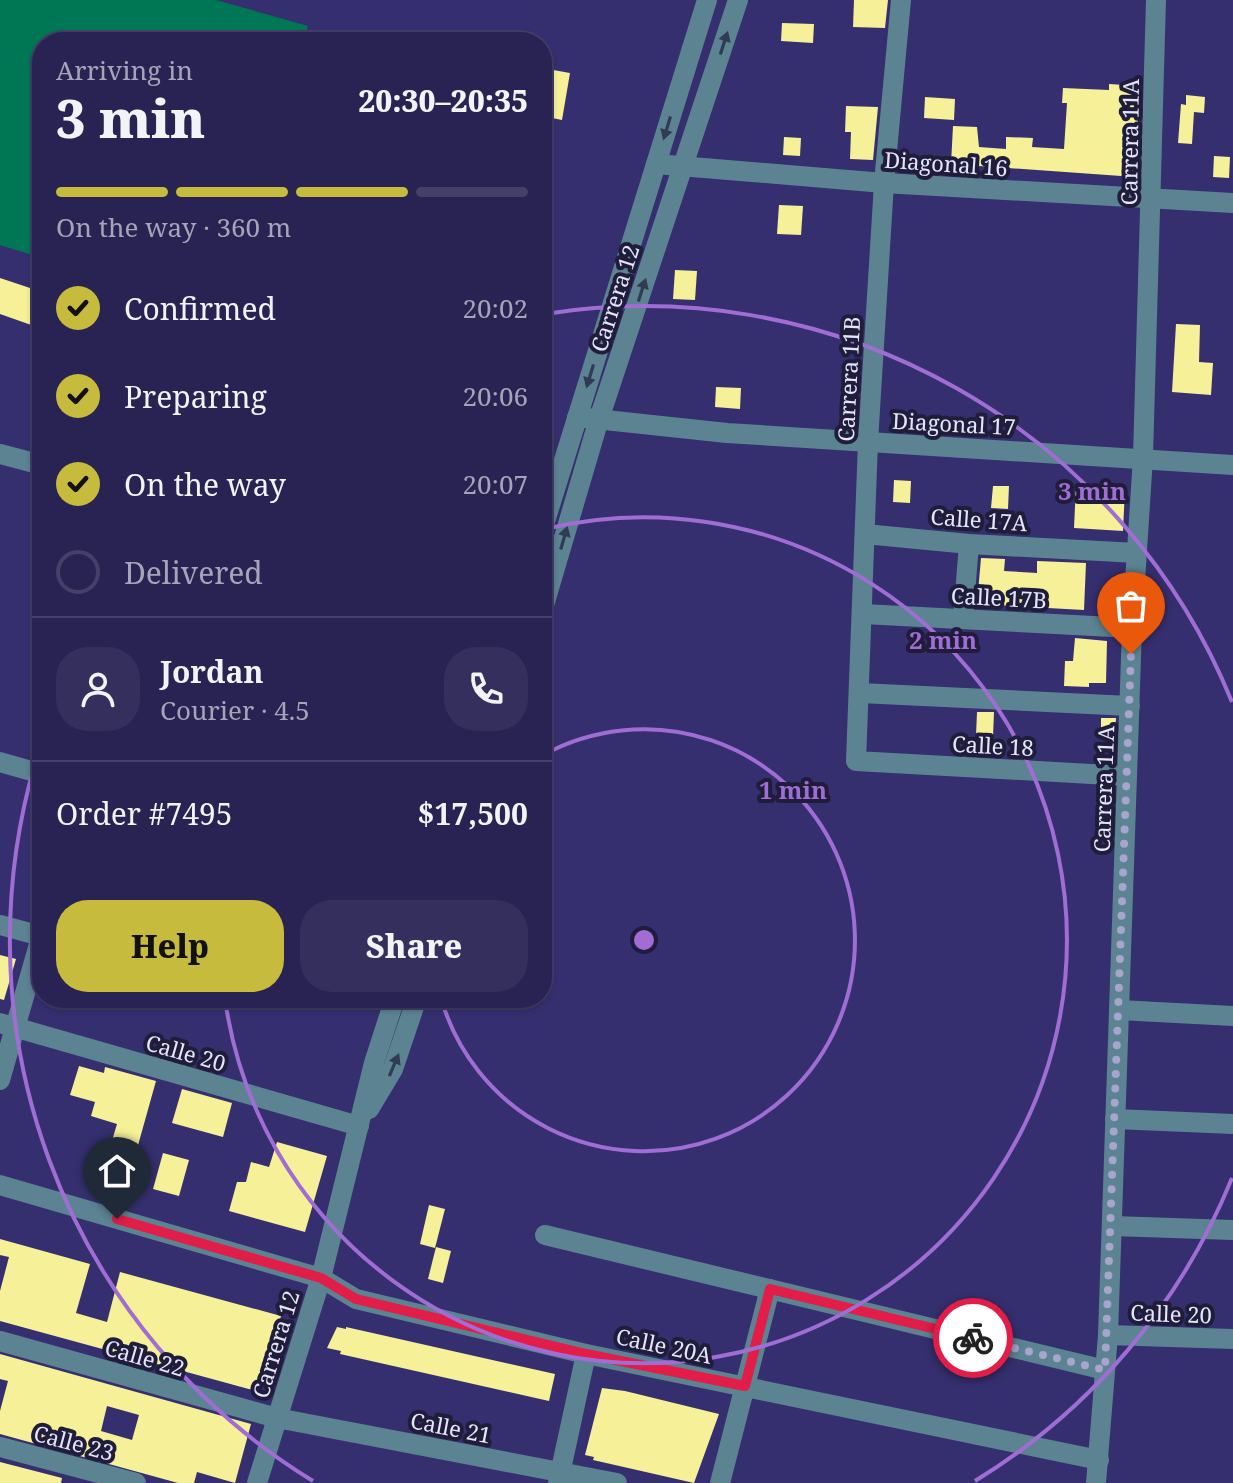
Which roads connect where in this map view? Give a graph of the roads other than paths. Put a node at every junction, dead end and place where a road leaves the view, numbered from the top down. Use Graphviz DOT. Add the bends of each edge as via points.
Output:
graph roads {
  1 [pos="707,0"];
  2 [pos="738,0"];
  3 [pos="901,0"];
  4 [pos="1156,0"];
  5 [pos="656,164"];
  6 [pos="683,167"];
  7 [pos="884,183"];
  8 [pos="1152,200"];
  9 [pos="1233,203"];
  10 [pos="577,417"];
  11 [pos="599,419"];
  12 [pos="868,442"];
  13 [pos="0,454"];
  14 [pos="1143,457"];
  15 [pos="32,462"];
  16 [pos="1233,465"];
  17 [pos="552,498"];
  18 [pos="865,534"];
  19 [pos="969,544"];
  20 [pos="1137,553"];
  21 [pos="552,574"];
  22 [pos="863,614"];
  23 [pos="963,619"];
  24 [pos="1132,628"];
  25 [pos="860,693"];
  26 [pos="1130,706"];
  27 [pos="856,761"];
  28 [pos="0,762"];
  29 [pos="32,771"];
  30 [pos="1127,776"];
  31 [pos="0,925"];
  32 [pos="32,933"];
  33 [pos="32,961"];
  34 [pos="392,1008"];
  35 [pos="414,1008"];
  36 [pos="1119,1010"];
  37 [pos="1233,1016"];
  38 [pos="8,1025"];
  39 [pos="0,1080"];
  40 [pos="1115,1119"];
  41 [pos="1233,1124"];
  42 [pos="359,1126"];
  43 [pos="0,1185"];
  44 [pos="1112,1226"];
  45 [pos="1233,1230"];
  46 [pos="545,1235"];
  47 [pos="321,1278"];
  48 [pos="770,1289"];
  49 [pos="1108,1335"];
  50 [pos="1233,1339"];
  51 [pos="0,1341"];
  52 [pos="586,1354"];
  53 [pos="1105,1370"];
  54 [pos="745,1386"];
  55 [pos="277,1418"];
  56 [pos="0,1447"];
  57 [pos="1099,1460"];
  58 [pos="560,1478"];
  59 [pos="136,1483"];
  60 [pos="257,1483"];
  61 [pos="617,1483"];
  62 [pos="720,1483"];
  63 [pos="1096,1483"];
  1 -- 5 [label="street, Carrera 12, one-way"];
  6 -- 2 [label="street, Carrera 12, one-way"];
  3 -- 7 [label="street, Carrera 11B"];
  4 -- 8 [label="street, Carrera 11A"];
  5 -- 6 [label="street, Diagonal 16"];
  5 -- 10 [label="street, Carrera 12, one-way"];
  6 -- 7 [label="street, Diagonal 16"];
  11 -- 6 [label="street, Carrera 12, one-way"];
  7 -- 8 [label="street, Diagonal 16"];
  7 -- 12 [label="street, Carrera 11B"];
  8 -- 9 [label="street, Diagonal 16"];
  8 -- 14 [label="street, Carrera 11A"];
  10 -- 11 [label="street, Diagonal 17"];
  10 -- 17 [label="street, Carrera 12"];
  11 -- 12 [label="street, Diagonal 17"];
  21 -- 11 [label="street, Carrera 12, one-way"];
  12 -- 14 [label="street, Diagonal 17"];
  12 -- 18 [label="street, Carrera 11B"];
  13 -- 15 [label="street"];
  14 -- 16 [label="street, Diagonal 17"];
  14 -- 20 [label="street, Carrera 11A"];
  18 -- 19 [label="street, Calle 17A"];
  18 -- 22 [label="street, Carrera 11B"];
  19 -- 20 [label="street, Calle 17A"];
  19 -- 23 [label="street"];
  20 -- 24 [label="street, Carrera 11A"];
  22 -- 23 [label="street, Calle 17B"];
  22 -- 25 [label="street, Carrera 11B"];
  23 -- 24 [label="street, Calle 17B"];
  24 -- 26 [label="street, Carrera 11A"];
  25 -- 26 [label="street"];
  25 -- 27 [label="street, Carrera 11B"];
  26 -- 30 [label="street, Carrera 11A"];
  27 -- 30 [label="street, Calle 18"];
  28 -- 29 [label="street"];
  30 -- 36 [label="street, Carrera 11A"];
  31 -- 32 [label="street"];
  33 -- 38 [label="street"];
  34 -- 42 [label="street, Carrera 12"];
  42 -- 35 [label="street, Carrera 12, one-way" via="393,1069"];
  36 -- 37 [label="street"];
  36 -- 40 [label="street, Carrera 11A"];
  38 -- 39 [label="street"];
  38 -- 42 [label="street, Calle 20"];
  40 -- 41 [label="street"];
  40 -- 44 [label="street, Carrera 11A"];
  42 -- 47 [label="street, Carrera 12"];
  43 -- 47 [label="street"];
  44 -- 45 [label="street"];
  44 -- 49 [label="street, Carrera 11A"];
  46 -- 48 [label="street"];
  47 -- 52 [label="street, Calle 20A" via="356,1299"];
  47 -- 55 [label="street, Carrera 12"];
  48 -- 53 [label="street"];
  48 -- 54 [label="street"];
  49 -- 50 [label="street, Calle 20"];
  49 -- 53 [label="street, Carrera 11A"];
  51 -- 55 [label="street, Calle 22"];
  52 -- 54 [label="street, Calle 20A"];
  52 -- 58 [label="street"];
  53 -- 57 [label="street, Carrera 11A"];
  54 -- 57 [label="street, Calle 20A"];
  54 -- 62 [label="street"];
  55 -- 58 [label="street, Calle 21"];
  55 -- 60 [label="street, Carrera 12"];
  56 -- 59 [label="street, Calle 23"];
  57 -- 63 [label="street, Carrera 11A"];
  58 -- 61 [label="street, Calle 21"];
}
